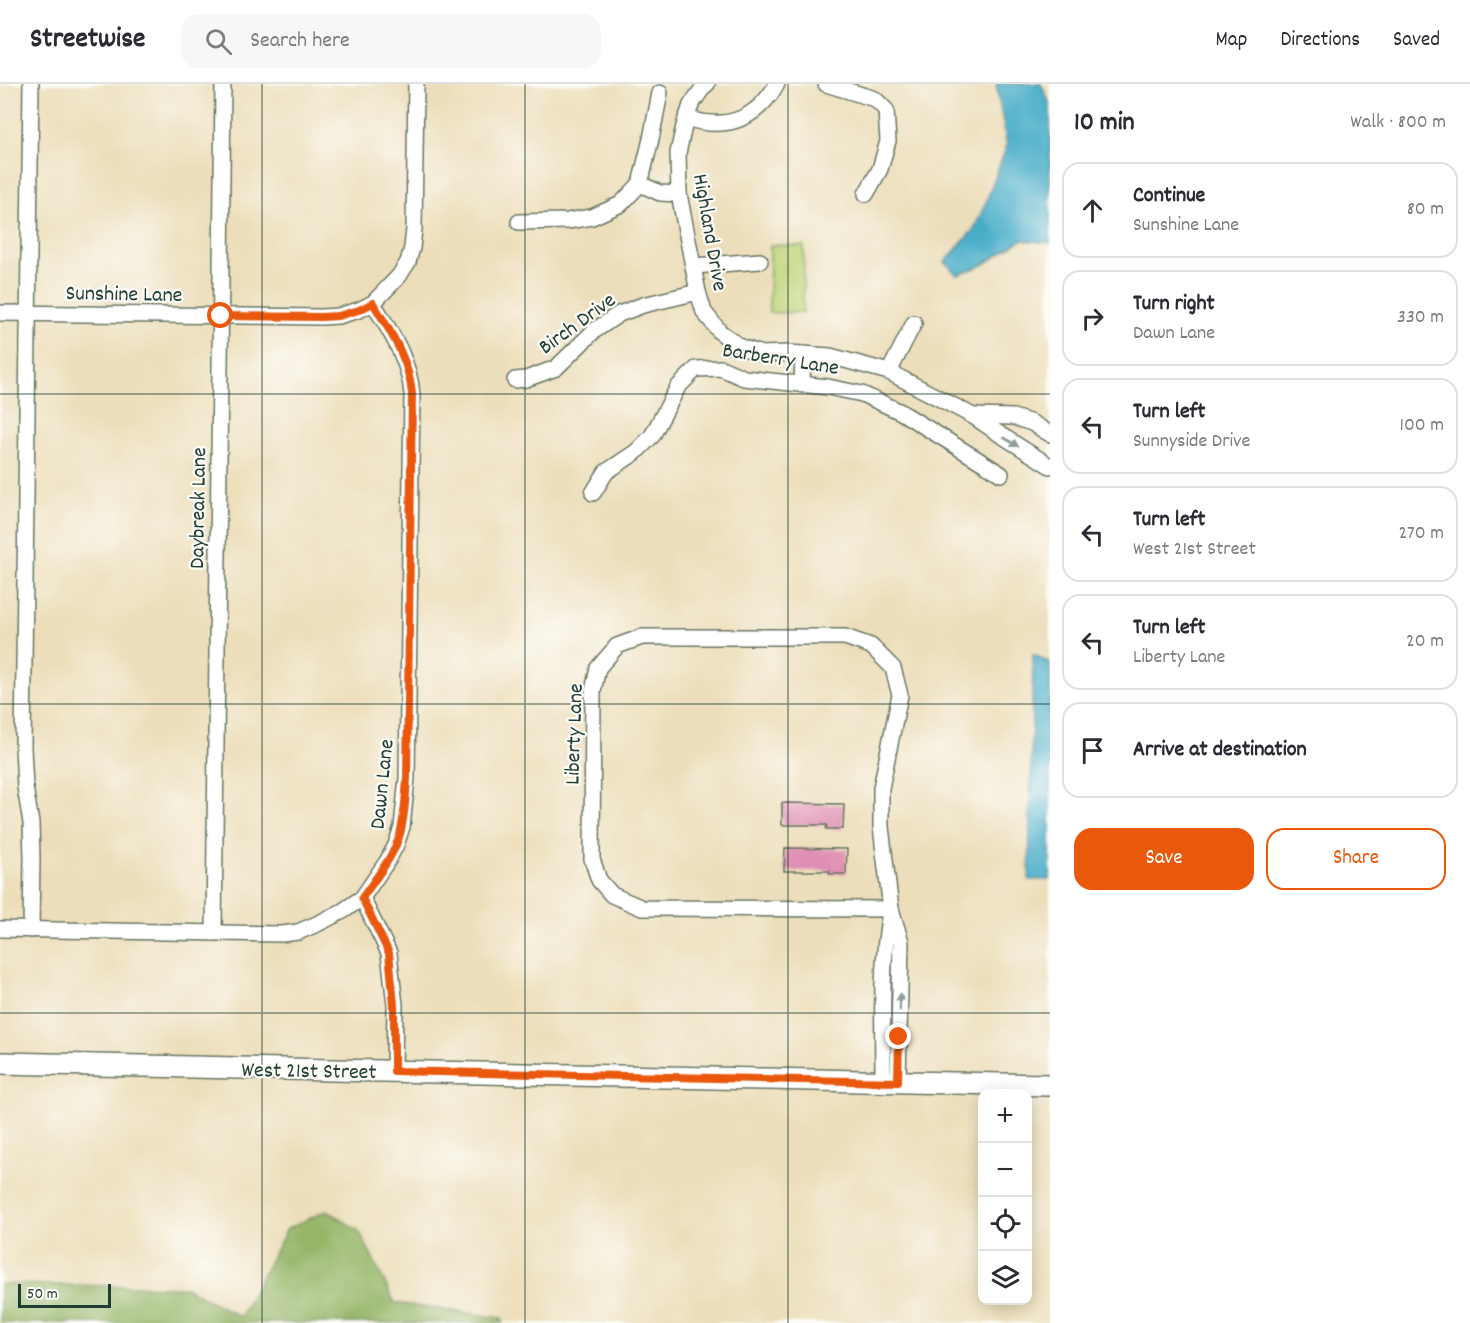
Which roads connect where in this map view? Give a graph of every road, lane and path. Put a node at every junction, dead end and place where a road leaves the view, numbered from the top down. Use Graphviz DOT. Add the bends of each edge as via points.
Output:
graph roads {
  1 [pos="31,84"];
  2 [pos="223,84"];
  3 [pos="416,84"];
  4 [pos="707,84"];
  5 [pos="777,84"];
  6 [pos="826,84"];
  7 [pos="660,93"];
  8 [pos="686,118"];
  9 [pos="640,184"];
  10 [pos="679,194"];
  11 [pos="866,194"];
  12 [pos="519,222"];
  13 [pos="760,261"];
  14 [pos="694,266"];
  15 [pos="699,292"];
  16 [pos="373,303"];
  17 [pos="0,314"];
  18 [pos="28,314"];
  19 [pos="221,316"];
  20 [pos="914,323"];
  21 [pos="803,354"];
  22 [pos="889,372"];
  23 [pos="515,380"];
  24 [pos="802,385"];
  25 [pos="974,416"];
  26 [pos="1050,434"];
  27 [pos="1050,466"];
  28 [pos="1001,474"];
  29 [pos="593,493"];
  30 [pos="362,898"];
  31 [pos="891,909"];
  32 [pos="0,929"];
  33 [pos="31,930"];
  34 [pos="214,933"];
  35 [pos="0,1063"];
  36 [pos="394,1071"];
  37 [pos="890,1082"];
  38 [pos="1050,1085"];
  1 -- 18 [label="street"];
  2 -- 19 [label="street, Daybreak Lane"];
  3 -- 16 [label="street, Sunshine Lane" via="412,248 399,276"];
  4 -- 8 [label="street, Highland Drive"];
  5 -- 8 [label="street" via="759,108 746,117 716,124"];
  6 -- 11 [label="street" via="875,99 886,110 888,141 880,169"];
  7 -- 9 [label="street"];
  8 -- 10 [label="street, Highland Drive" via="678,153"];
  9 -- 10 [label="street" via="660,193"];
  9 -- 12 [label="street" via="621,204 592,217"];
  10 -- 14 [label="street, Highland Drive"];
  13 -- 14 [label="street"];
  14 -- 15 [label="street, Highland Drive"];
  15 -- 21 [label="street, Highland Drive" via="704,312 720,332 741,347 762,354"];
  15 -- 23 [label="street, Birch Drive" via="643,304 619,314 594,331 556,368"];
  16 -- 19 [label="street, Sunshine Lane" via="338,316"];
  16 -- 30 [label="street, Dawn Lane" via="403,355 411,378 407,778 402,827 396,844"];
  17 -- 18 [label="street, Sunshine Lane"];
  18 -- 19 [label="street, Sunshine Lane"];
  18 -- 33 [label="street" via="23,747 31,823"];
  19 -- 34 [label="street, Daybreak Lane"];
  20 -- 22 [label="street"];
  21 -- 22 [label="street, Highland Drive" via="830,356"];
  21 -- 24 [label="street"];
  22 -- 25 [label="street, Highland Drive"];
  24 -- 28 [label="street, Barberry Lane" via="862,394 901,412"];
  24 -- 29 [label="street, Barberry Lane" via="744,378 721,368 696,369 678,387 652,436 606,472"];
  25 -- 26 [label="street, Highland Drive" via="1013,417"];
  25 -- 27 [label="street, Highland Drive, one-way"];
  30 -- 34 [label="street, Dawn Lane" via="298,932"];
  30 -- 36 [label="street" via="389,953"];
  31 -- 31 [label="street, Liberty Lane" via="880,788 900,695 893,668 871,646 845,637 642,637 617,646 598,668 593,690 592,859 599,880 612,895 642,908"];
  31 -- 37 [label="street, Liberty Lane" via="901,942"];
  32 -- 33 [label="street, Dawn Lane"];
  33 -- 34 [label="street, Dawn Lane"];
  35 -- 36 [label="street, West 21st Street"];
  36 -- 37 [label="street, West 21st Street"];
  37 -- 38 [label="street, West 21st Street"];
}
